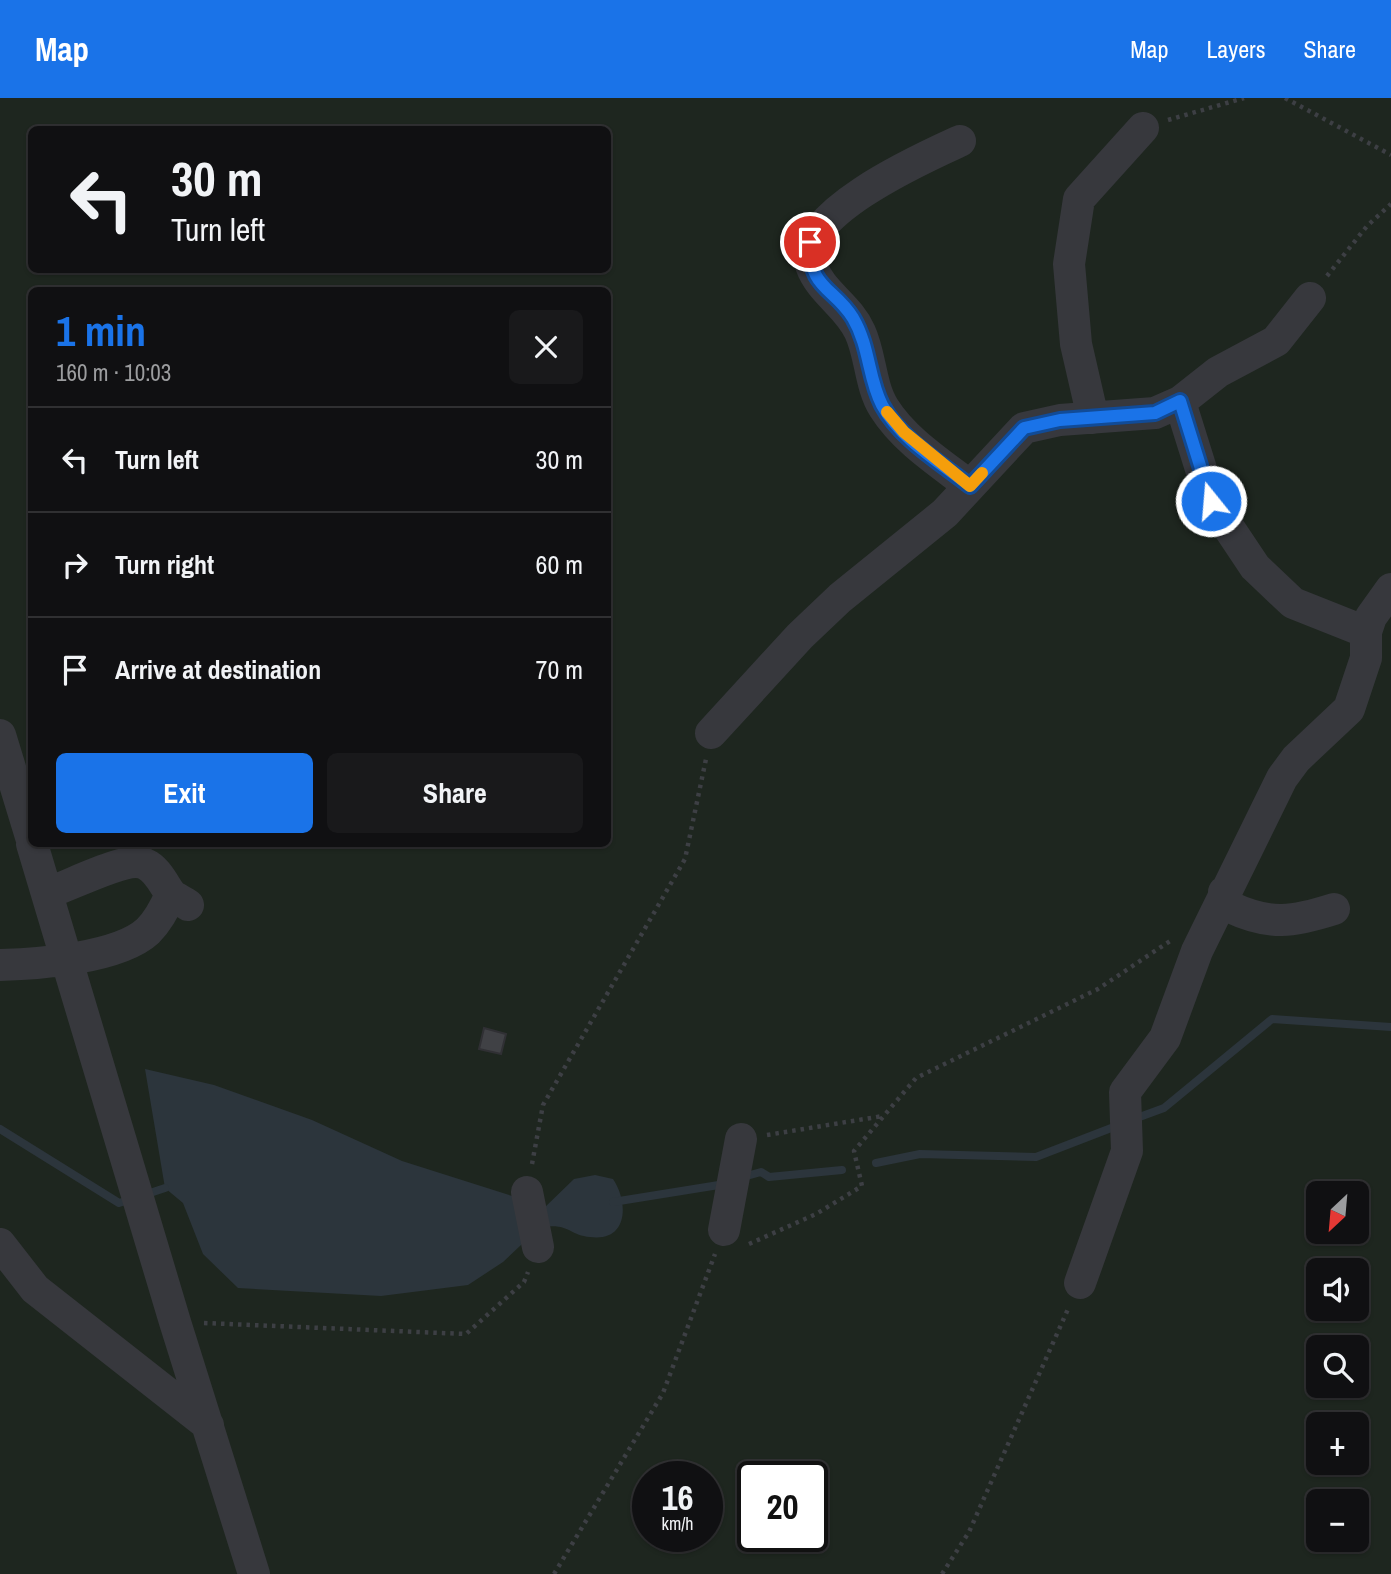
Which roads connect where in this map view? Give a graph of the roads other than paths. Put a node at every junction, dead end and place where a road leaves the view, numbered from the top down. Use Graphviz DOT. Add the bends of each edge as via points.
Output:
graph roads {
  1 [pos="1143,128"];
  2 [pos="960,141"];
  3 [pos="1310,298"];
  4 [pos="1180,401"];
  5 [pos="1093,418"];
  6 [pos="970,486"];
  7 [pos="1391,589"];
  8 [pos="1366,632"];
  9 [pos="711,733"];
  10 [pos="0,735"];
  11 [pos="28,829"];
  12 [pos="33,847"];
  13 [pos="1224,892"];
  14 [pos="47,893"];
  15 [pos="1334,909"];
  16 [pos="66,957"];
  17 [pos="0,965"];
  18 [pos="740,1146"];
  19 [pos="527,1192"];
  20 [pos="732,1234"];
  21 [pos="0,1244"];
  22 [pos="538,1247"];
  23 [pos="1080,1283"];
  24 [pos="208,1425"];
  25 [pos="254,1574"];
  1 -- 5 [label="lane" via="1079,199 1069,264 1076,344"];
  2 -- 6 [label="lane" via="903,167 832,214 810,242 809,262 822,287 848,311 860,331 883,407 904,432"];
  3 -- 4 [label="lane" via="1276,341 1218,372"];
  4 -- 5 [label="lane" via="1155,413"];
  4 -- 8 [label="lane" via="1211,501 1255,567 1293,603"];
  5 -- 6 [label="lane" via="1024,428"];
  6 -- 9 [label="lane" via="944,513 839,598"];
  7 -- 8 [label="lane"];
  8 -- 13 [label="lane" via="1366,658 1349,709 1282,778"];
  10 -- 11 [label="lane"];
  12 -- 14 [label="lane"];
  13 -- 15 [label="lane" via="1230,907 1267,920 1288,922"];
  13 -- 23 [label="lane" via="1165,1038 1123,1097 1127,1151"];
  14 -- 16 [label="lane"];
  14 -- 16 [label="lane" via="130,863 144,863 180,900 146,933 125,944"];
  16 -- 17 [label="lane"];
  16 -- 24 [label="lane"];
  18 -- 20 [label="lane"];
  19 -- 22 [label="lane"];
  21 -- 24 [label="lane" via="35,1289"];
  24 -- 25 [label="lane"];
}
